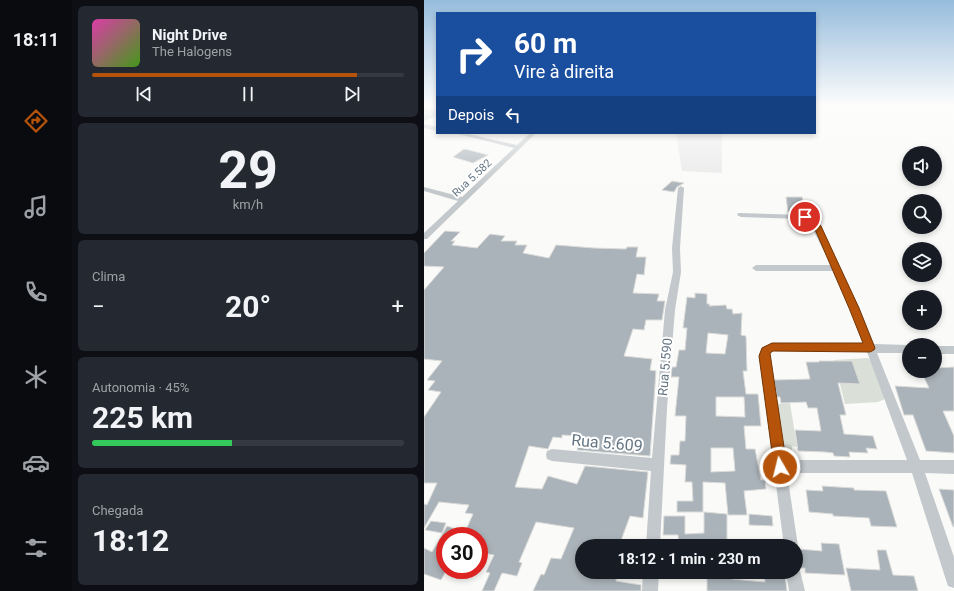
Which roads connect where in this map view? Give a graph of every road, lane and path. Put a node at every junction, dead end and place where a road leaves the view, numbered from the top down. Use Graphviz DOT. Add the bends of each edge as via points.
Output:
graph roads {
  1 [pos="461,134"];
  2 [pos="532,134"];
  3 [pos="519,147"];
  4 [pos="681,188"];
  5 [pos="424,189"];
  6 [pos="463,200"];
  7 [pos="741,215"];
  8 [pos="424,237"];
  9 [pos="756,268"];
  10 [pos="836,268"];
  11 [pos="870,348"];
  12 [pos="902,349"];
  13 [pos="942,350"];
  14 [pos="954,350"];
  15 [pos="552,455"];
  16 [pos="658,465"];
  17 [pos="916,466"];
  18 [pos="780,467"];
  19 [pos="954,467"];
  20 [pos="653,539"];
  21 [pos="790,539"];
  22 [pos="651,579"];
  23 [pos="795,579"];
  24 [pos="954,580"];
  25 [pos="650,591"];
  26 [pos="797,591"];
  1 -- 3 [label="street"];
  2 -- 3 [label="street, Rua 5.582"];
  3 -- 6 [label="street, Rua 5.582"];
  4 -- 16 [label="street, Rua 5.590" via="676,248 677,272 670,310"];
  5 -- 6 [label="street"];
  6 -- 8 [label="street, Rua 5.582"];
  7 -- 10 [label="street" via="805,217 812,220 818,226"];
  9 -- 10 [label="street"];
  10 -- 11 [label="street"];
  11 -- 12 [label="street"];
  11 -- 17 [label="street"];
  11 -- 18 [label="street" via="772,347 766,350 764,356"];
  13 -- 14 [label="street"];
  15 -- 16 [label="street, Rua 5.609"];
  16 -- 20 [label="street, Rua 5.590"];
  17 -- 18 [label="street"];
  17 -- 19 [label="street"];
  17 -- 24 [label="street"];
  18 -- 21 [label="street"];
  22 -- 25 [label="street"];
  23 -- 26 [label="street"];
}
